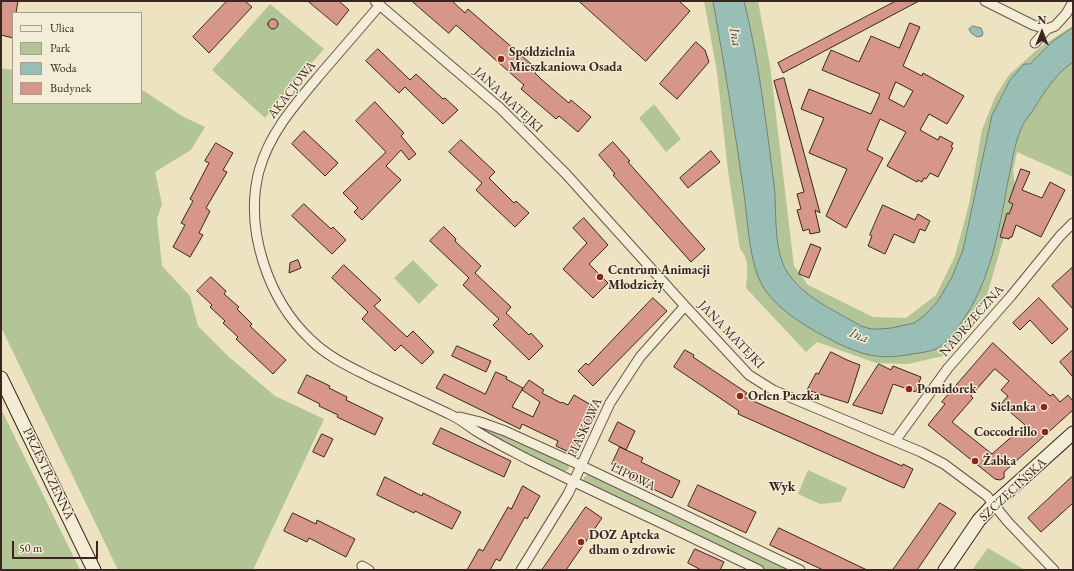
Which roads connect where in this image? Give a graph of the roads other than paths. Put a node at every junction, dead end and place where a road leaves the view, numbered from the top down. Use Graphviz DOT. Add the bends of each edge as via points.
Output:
graph roads {
  1 [pos="985,1"];
  2 [pos="1073,2"];
  3 [pos="378,3"];
  4 [pos="1047,29"];
  5 [pos="1035,43"];
  6 [pos="1073,223"];
  7 [pos="684,306"];
  8 [pos="1,378"];
  9 [pos="433,406"];
  10 [pos="452,415"];
  11 [pos="1073,433"];
  12 [pos="895,441"];
  13 [pos="582,466"];
  14 [pos="574,482"];
  15 [pos="994,504"];
  16 [pos="94,570"];
  17 [pos="521,570"];
  18 [pos="759,570"];
  19 [pos="800,570"];
  20 [pos="944,570"];
  21 [pos="1054,570"];
  1 -- 4 [label="street" via="1033,25"];
  2 -- 4 [label="street" via="1055,26"];
  3 -- 7 [label="street, JANA MATEJKI" via="500,108 566,174"];
  3 -- 9 [label="street, AKACJOWA" via="296,102 270,143 258,173 255,214 257,236 261,258 284,309 312,341 345,365"];
  4 -- 5 [label="street"];
  6 -- 12 [label="street, NADRZECZNA" via="948,368"];
  7 -- 12 [label="street, JANA MATEJKI" via="749,375 758,381 781,394"];
  7 -- 13 [label="street, PIASKOWA" via="627,376 606,410"];
  8 -- 16 [label="street, PRZESTRZENNA"];
  9 -- 10 [label="street, LIPOWA"];
  10 -- 13 [label="street, LIPOWA" via="505,431"];
  10 -- 14 [label="street, LIPOWA" via="499,444"];
  11 -- 15 [label="street, SZCZECIŃSKA"];
  12 -- 15 [label="street, JANA MATEJKI" via="944,464"];
  13 -- 14 [label="street, PIASKOWA"];
  13 -- 19 [label="street, LIPOWA"];
  14 -- 17 [label="street, PIASKOWA"];
  14 -- 18 [label="street, LIPOWA"];
  15 -- 20 [label="street, SZCZECIŃSKA" via="979,520"];
  15 -- 21 [label="street, JANA MATEJKI"];
}
